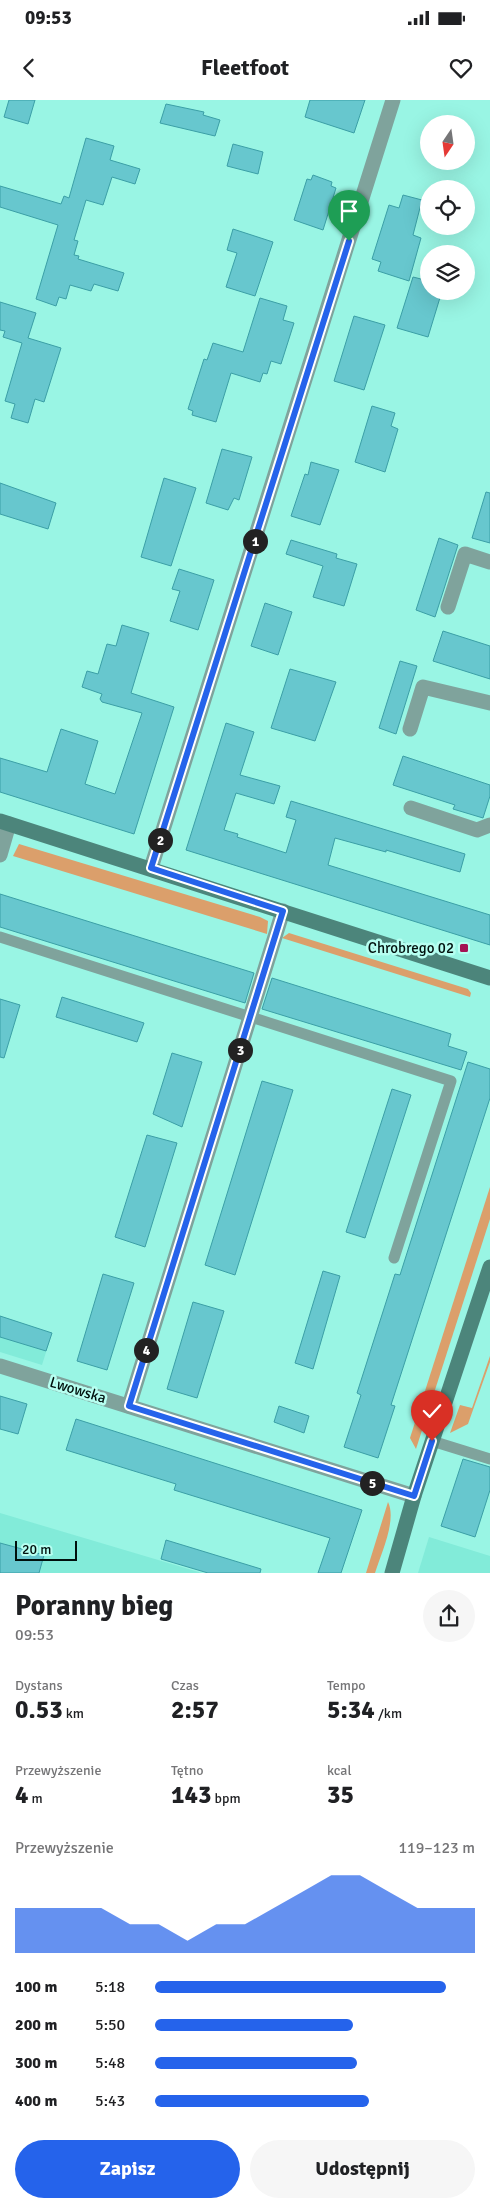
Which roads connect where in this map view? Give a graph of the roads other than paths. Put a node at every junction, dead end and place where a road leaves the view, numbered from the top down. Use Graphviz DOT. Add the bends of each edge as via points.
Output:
graph roads {
  1 [pos="393,100"];
  2 [pos="490,562"];
  3 [pos="448,606"];
  4 [pos="490,703"];
  5 [pos="410,729"];
  6 [pos="411,808"];
  7 [pos="4,822"];
  8 [pos="490,825"];
  9 [pos="0,855"];
  10 [pos="151,868"];
  11 [pos="283,911"];
  12 [pos="0,937"];
  13 [pos="490,978"];
  14 [pos="251,1017"];
  15 [pos="394,1258"];
  16 [pos="490,1267"];
  17 [pos="0,1366"];
  18 [pos="129,1406"];
  19 [pos="432,1441"];
  20 [pos="490,1459"];
  21 [pos="414,1496"];
  22 [pos="392,1573"];
  1 -- 10 [label="street"];
  2 -- 3 [label="street" via="464,554"];
  4 -- 5 [label="street" via="423,687"];
  6 -- 8 [label="street" via="477,830"];
  7 -- 9 [label="street"];
  7 -- 10 [label="street"];
  10 -- 11 [label="street"];
  11 -- 13 [label="street"];
  11 -- 14 [label="street"];
  12 -- 14 [label="lane"];
  14 -- 15 [label="lane" via="450,1081"];
  14 -- 18 [label="street"];
  16 -- 19 [label="street"];
  17 -- 18 [label="street, Lwowska"];
  18 -- 21 [label="street, Lwowska"];
  19 -- 20 [label="lane"];
  19 -- 21 [label="street"];
  21 -- 22 [label="street"];
}
